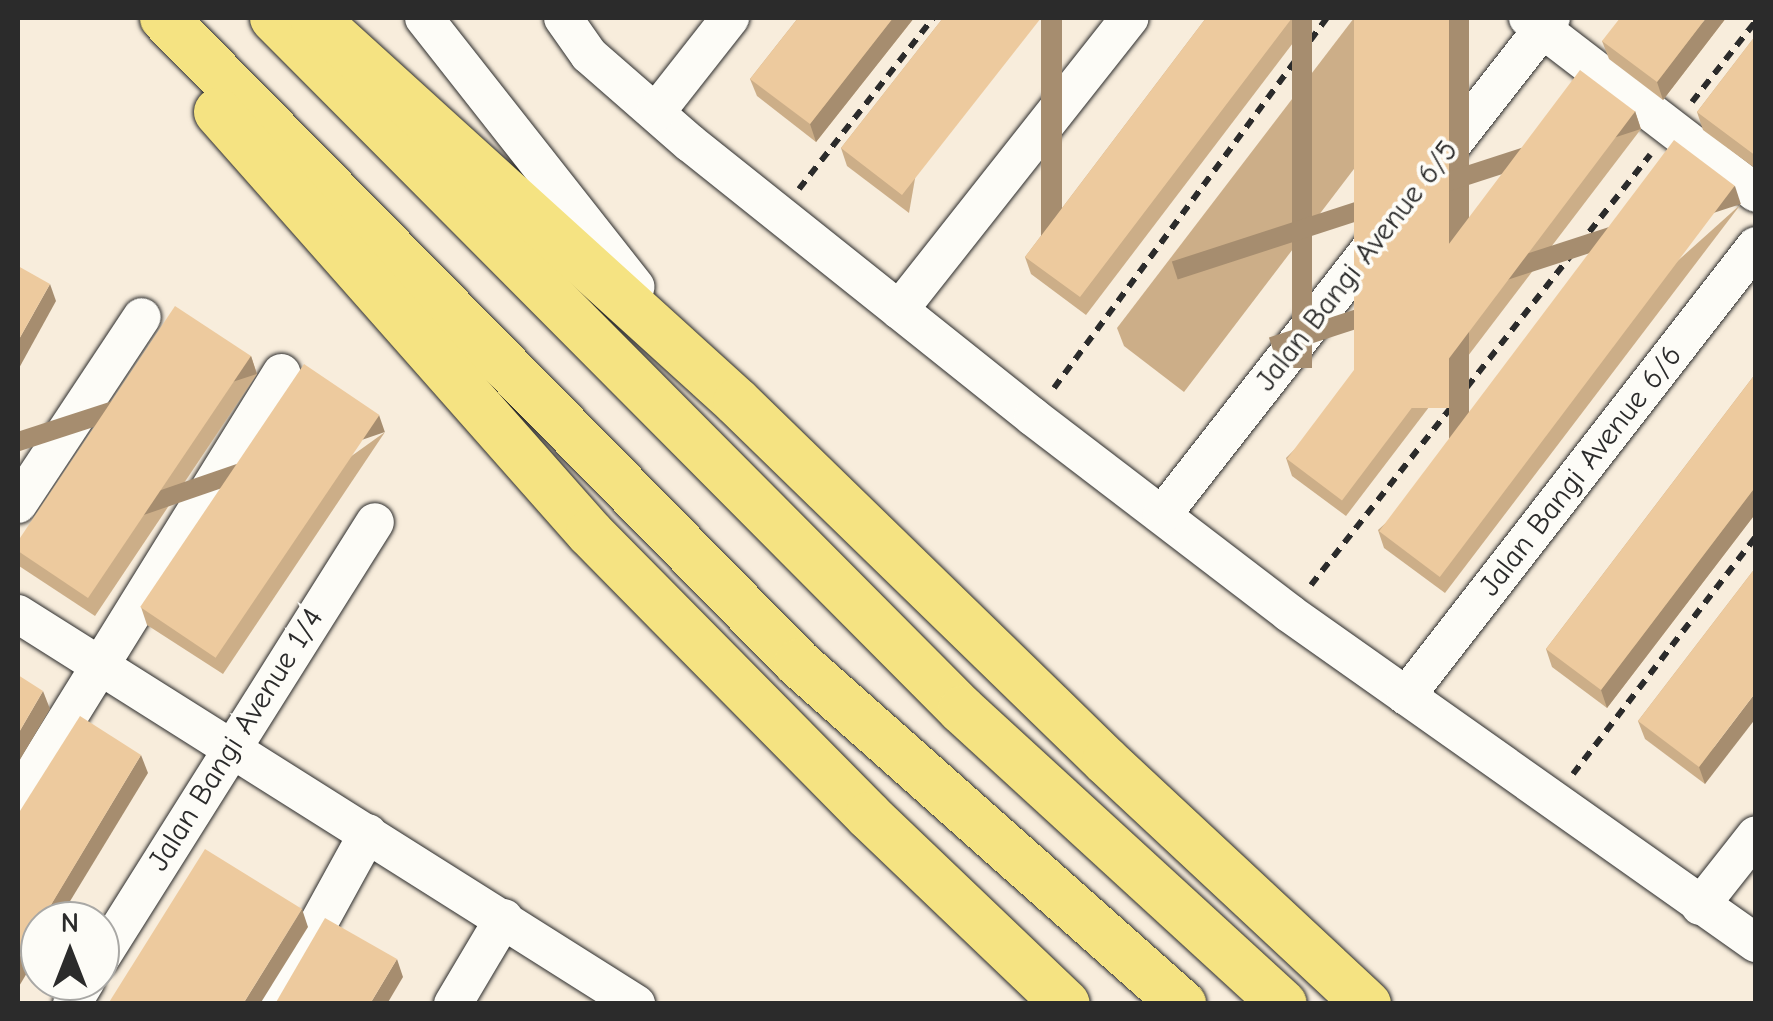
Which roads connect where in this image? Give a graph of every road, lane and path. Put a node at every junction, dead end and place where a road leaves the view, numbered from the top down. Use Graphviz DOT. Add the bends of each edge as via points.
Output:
graph roads {
  1 [pos="140,18"];
  2 [pos="164,18"];
  3 [pos="274,18"];
  4 [pos="314,18"];
  5 [pos="424,18"];
  6 [pos="563,18"];
  7 [pos="730,18"];
  8 [pos="933,18"];
  9 [pos="1130,18"];
  10 [pos="1328,18"];
  11 [pos="1541,21"];
  12 [pos="1756,22"];
  13 [pos="656,112"];
  14 [pos="1672,128"];
  15 [pos="1756,193"];
  16 [pos="780,214"];
  17 [pos="1756,246"];
  18 [pos="899,310"];
  19 [pos="142,317"];
  20 [pos="281,373"];
  21 [pos="737,402"];
  22 [pos="1033,417"];
  23 [pos="18,504"];
  24 [pos="1162,515"];
  25 [pos="374,522"];
  26 [pos="1756,536"];
  27 [pos="1288,613"];
  28 [pos="18,614"];
  29 [pos="98,664"];
  30 [pos="1406,696"];
  31 [pos="230,747"];
  32 [pos="18,798"];
  33 [pos="1554,798"];
  34 [pos="368,832"];
  35 [pos="1756,835"];
  36 [pos="1700,906"];
  37 [pos="504,918"];
  38 [pos="120,926"];
  39 [pos="1756,943"];
  40 [pos="274,1004"];
  41 [pos="453,1004"];
  42 [pos="636,1004"];
  43 [pos="1066,1004"];
  44 [pos="1182,1004"];
  45 [pos="1283,1004"];
  46 [pos="1367,1004"];
  1 -- 43 [label="main road" via="602,546"];
  2 -- 44 [label="main road" via="798,663"];
  3 -- 45 [label="main road" via="962,710"];
  4 -- 21 [label="main road"];
  5 -- 21 [label="street" via="614,262"];
  6 -- 13 [label="street" via="589,55"];
  7 -- 13 [label="street"];
  8 -- 16 [label="path"];
  9 -- 18 [label="street"];
  10 -- 22 [label="path"];
  11 -- 14 [label="street"];
  11 -- 24 [label="street, Jalan Bangi Avenue 6/5"];
  12 -- 14 [label="path"];
  13 -- 16 [label="street"];
  14 -- 15 [label="street"];
  14 -- 27 [label="path"];
  16 -- 18 [label="street"];
  17 -- 30 [label="street, Jalan Bangi Avenue 6/6"];
  18 -- 22 [label="street"];
  19 -- 23 [label="street"];
  20 -- 29 [label="street"];
  21 -- 46 [label="main road" via="1106,762"];
  22 -- 24 [label="street"];
  24 -- 27 [label="street"];
  25 -- 31 [label="street, Jalan Bangi Avenue 1/4"];
  26 -- 33 [label="path"];
  27 -- 30 [label="street"];
  28 -- 29 [label="street"];
  29 -- 31 [label="street"];
  29 -- 32 [label="street"];
  30 -- 33 [label="street"];
  31 -- 34 [label="street"];
  31 -- 38 [label="street, Jalan Bangi Avenue 1/4"];
  33 -- 36 [label="street"];
  34 -- 37 [label="street"];
  34 -- 40 [label="street"];
  35 -- 36 [label="street"];
  36 -- 39 [label="street"];
  37 -- 41 [label="street"];
  37 -- 42 [label="street"];
}
